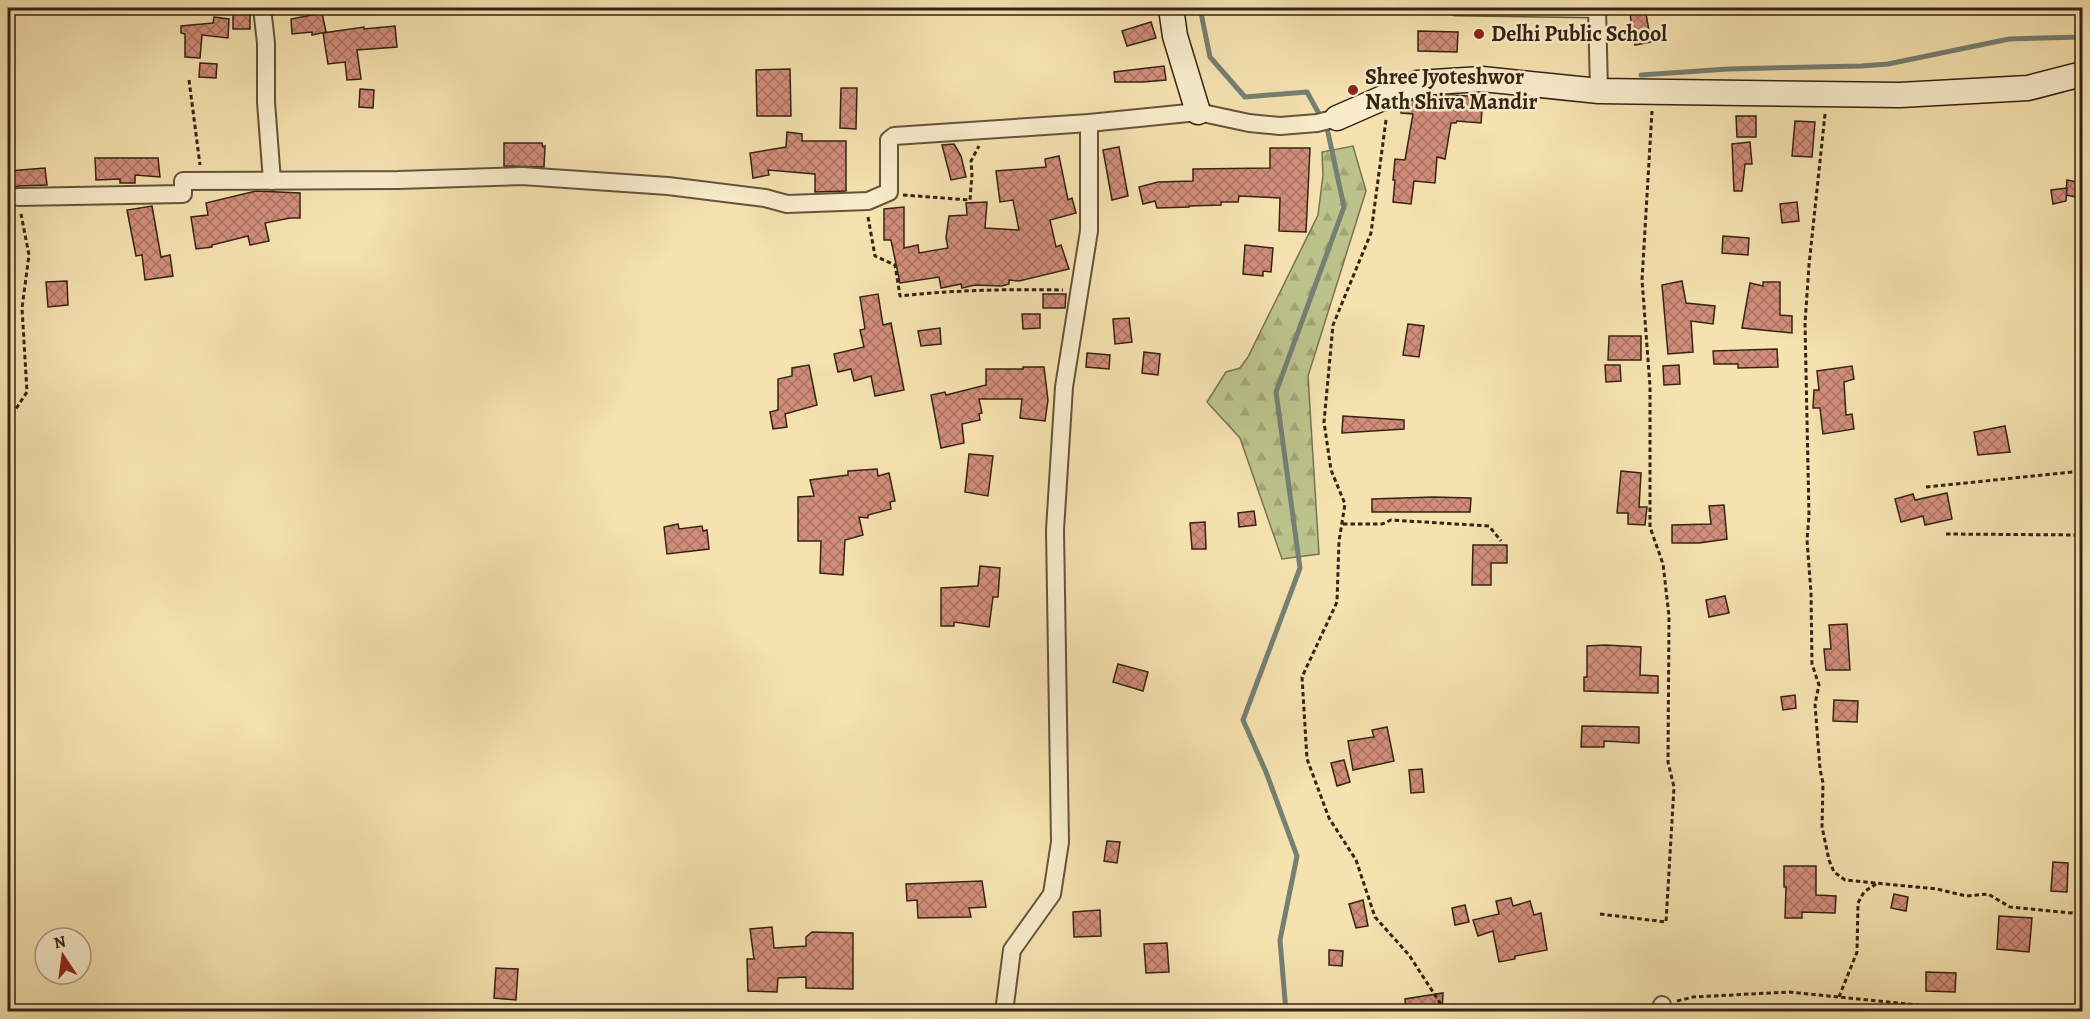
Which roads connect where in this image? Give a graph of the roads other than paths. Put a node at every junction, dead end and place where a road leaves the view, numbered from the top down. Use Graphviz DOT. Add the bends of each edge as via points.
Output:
graph roads {
  1 [pos="262,8"];
  2 [pos="1171,8"];
  3 [pos="1597,10"];
  4 [pos="1455,11"];
  5 [pos="2082,74"];
  6 [pos="1599,91"];
  7 [pos="1198,112"];
  8 [pos="1327,121"];
  9 [pos="1089,123"];
  10 [pos="272,181"];
  11 [pos="18,197"];
  12 [pos="1004,1011"];
  1 -- 10 [label="street"];
  2 -- 7 [label="street" via="1175,36"];
  3 -- 4 [label="lane"];
  3 -- 6 [label="street"];
  5 -- 6 [label="street" via="2028,88 1900,95"];
  6 -- 8 [label="street" via="1482,79 1417,83"];
  7 -- 8 [label="street" via="1280,126"];
  7 -- 9 [label="street"];
  9 -- 10 [label="street" via="894,136 889,140 889,192 868,201 787,204 668,186 522,176"];
  9 -- 12 [label="street" via="1089,231 1064,387 1055,530 1060,842 1052,894 1012,950"];
  10 -- 11 [label="street" via="183,182 183,194"];
}
